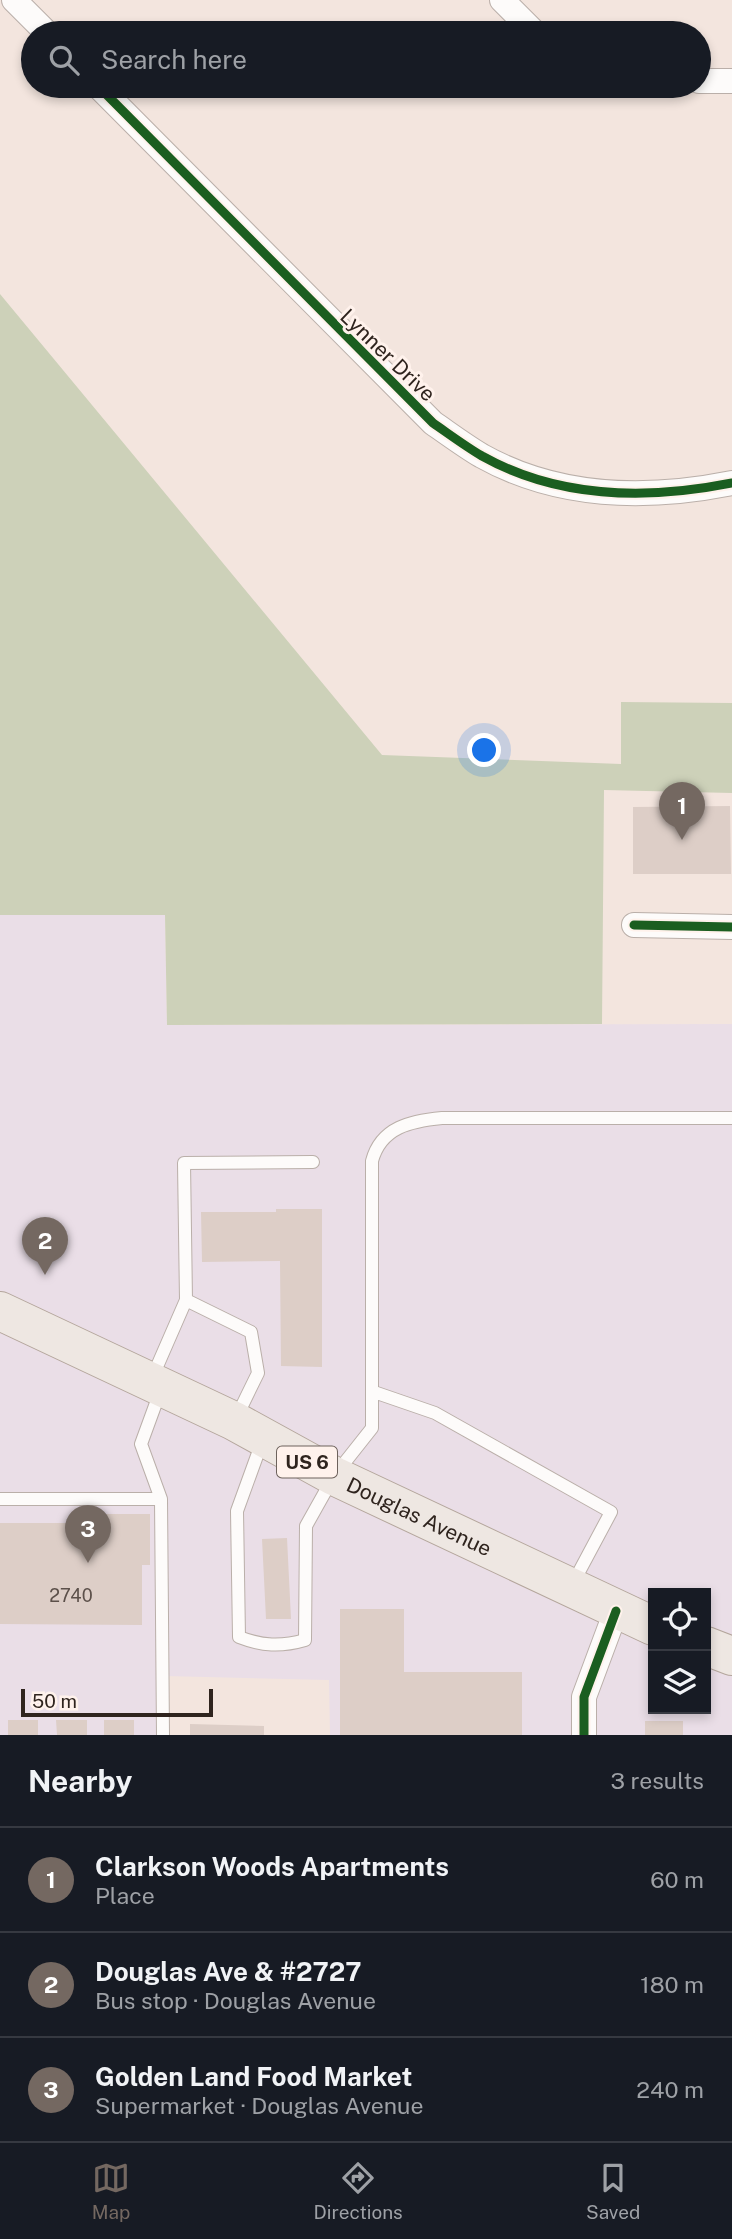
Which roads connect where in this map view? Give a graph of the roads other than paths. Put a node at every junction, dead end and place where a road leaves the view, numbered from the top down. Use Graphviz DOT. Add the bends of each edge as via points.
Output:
graph roads {
  1 [pos="14,0"];
  2 [pos="502,0"];
  3 [pos="35,21"];
  4 [pos="523,21"];
  5 [pos="732,80"];
  6 [pos="711,81"];
  7 [pos="110,98"];
  8 [pos="732,483"];
  9 [pos="634,925"];
  10 [pos="732,927"];
  11 [pos="732,1118"];
  12 [pos="313,1162"];
  13 [pos="186,1300"];
  14 [pos="0,1311"];
  15 [pos="156,1384"];
  16 [pos="374,1392"];
  17 [pos="249,1430"];
  18 [pos="334,1476"];
  19 [pos="0,1499"];
  20 [pos="160,1499"];
  21 [pos="570,1588"];
  22 [pos="615,1611"];
  23 [pos="648,1624"];
  24 [pos="711,1648"];
  25 [pos="732,1656"];
  26 [pos="163,1735"];
  27 [pos="584,1735"];
  1 -- 3 [label="street"];
  2 -- 4 [label="street"];
  5 -- 6 [label="street"];
  7 -- 8 [label="street, Lynner Drive" via="433,423 481,456 578,490 645,496"];
  9 -- 10 [label="street"];
  11 -- 16 [label="lane" via="442,1118 416,1121 386,1135 372,1161"];
  12 -- 13 [label="lane" via="184,1163"];
  13 -- 15 [label="lane"];
  13 -- 17 [label="lane" via="251,1332 258,1373"];
  14 -- 15 [label="main road, Douglas Avenue / US 6"];
  15 -- 17 [label="main road, Douglas Avenue / US 6"];
  15 -- 20 [label="lane" via="141,1444"];
  16 -- 18 [label="lane" via="372,1428"];
  16 -- 21 [label="lane" via="435,1413 611,1512"];
  17 -- 18 [label="main road, Douglas Avenue / US 6"];
  17 -- 18 [label="lane" via="237,1511 239,1637 285,1646 305,1640 306,1525"];
  18 -- 21 [label="main road, Douglas Avenue / US 6"];
  19 -- 20 [label="lane"];
  20 -- 26 [label="lane"];
  21 -- 22 [label="main road, Douglas Avenue / US 6"];
  22 -- 23 [label="main road, Douglas Avenue / US 6"];
  22 -- 27 [label="street" via="583,1697"];
  24 -- 25 [label="main road"];
}
